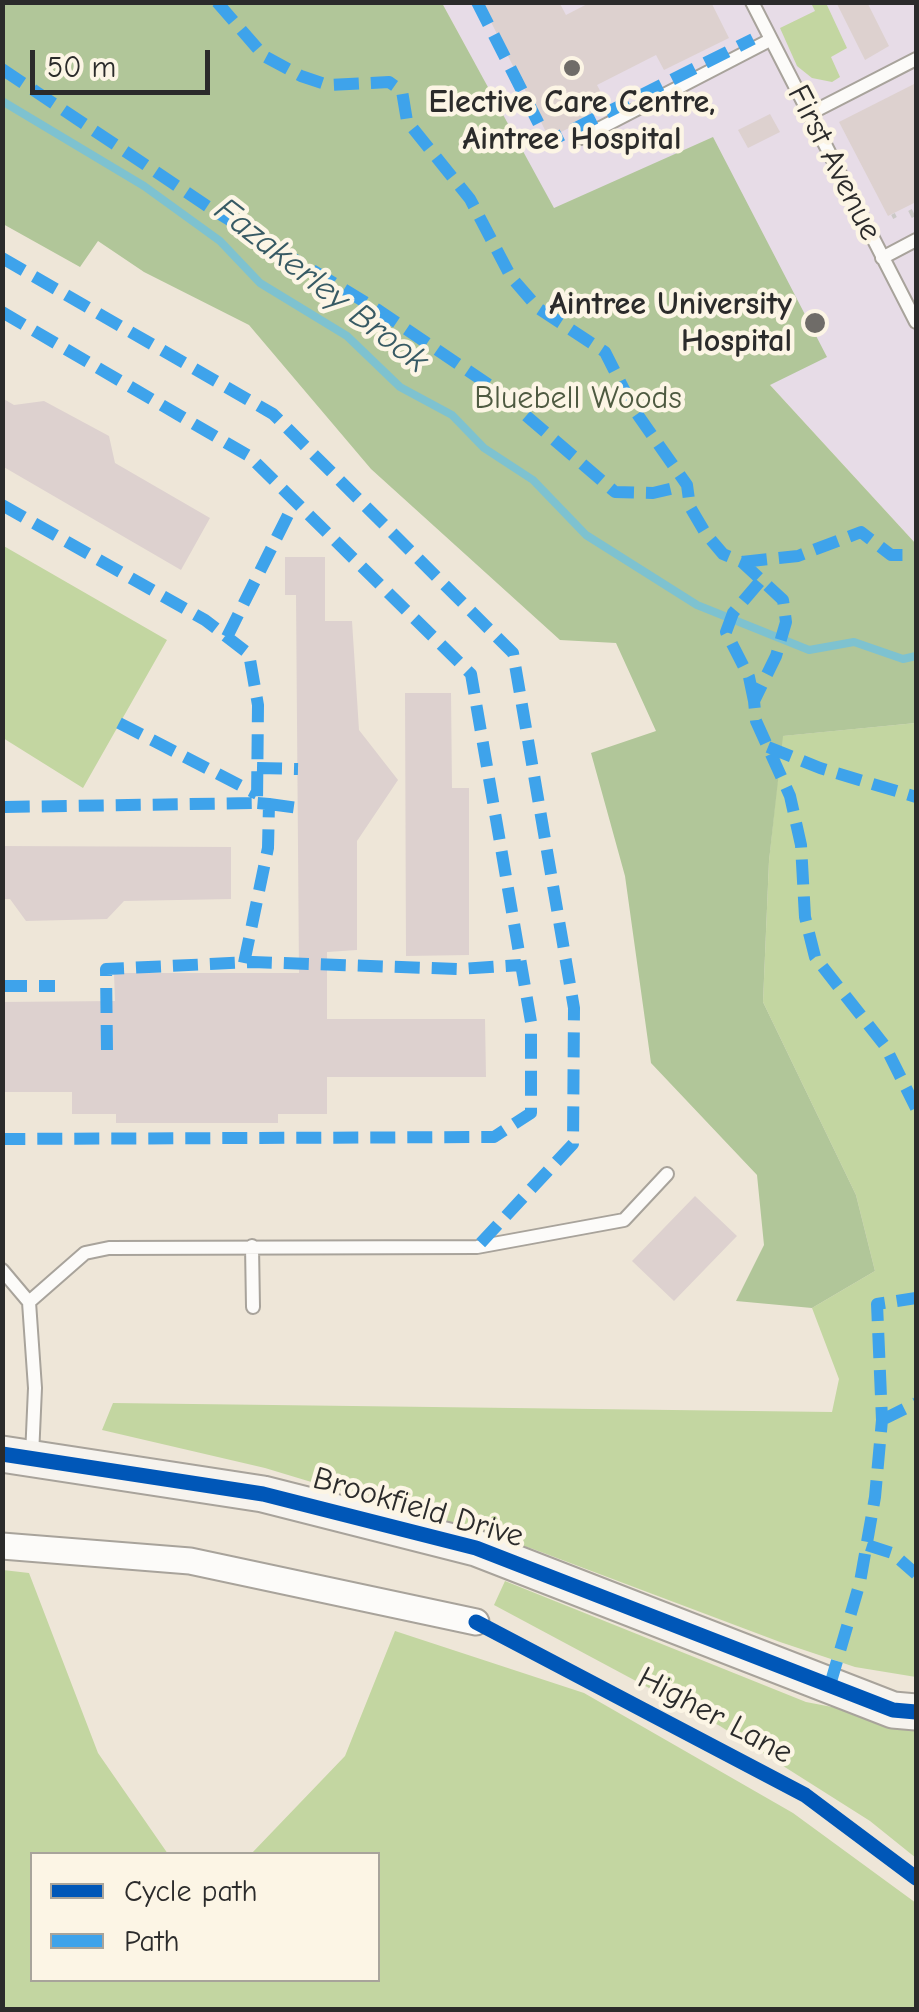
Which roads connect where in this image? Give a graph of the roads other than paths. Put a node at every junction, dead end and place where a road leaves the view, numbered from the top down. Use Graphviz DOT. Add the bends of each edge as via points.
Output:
graph roads {
  1 [pos="752,2"];
  2 [pos="770,40"];
  3 [pos="916,59"];
  4 [pos="811,113"];
  5 [pos="581,138"];
  6 [pos="916,240"];
  7 [pos="882,258"];
  8 [pos="916,322"];
  9 [pos="667,1174"];
  10 [pos="252,1246"];
  11 [pos="2,1270"];
  12 [pos="29,1302"];
  13 [pos="253,1307"];
  14 [pos="18,1455"];
  15 [pos="2,1546"];
  16 [pos="476,1622"];
  17 [pos="916,1712"];
  1 -- 2 [label="lane, First Avenue"];
  2 -- 4 [label="lane, First Avenue"];
  2 -- 5 [label="lane"];
  3 -- 4 [label="lane"];
  4 -- 7 [label="lane, First Avenue"];
  6 -- 7 [label="lane"];
  7 -- 8 [label="lane, First Avenue"];
  9 -- 10 [label="lane" via="624,1220 549,1236 476,1247"];
  10 -- 12 [label="lane" via="86,1253"];
  10 -- 13 [label="lane"];
  11 -- 12 [label="lane"];
  12 -- 14 [label="lane" via="35,1388"];
  14 -- 17 [label="street, Brookfield Drive" via="263,1494 476,1548 893,1710"];
  15 -- 16 [label="street" via="190,1561"];
}
